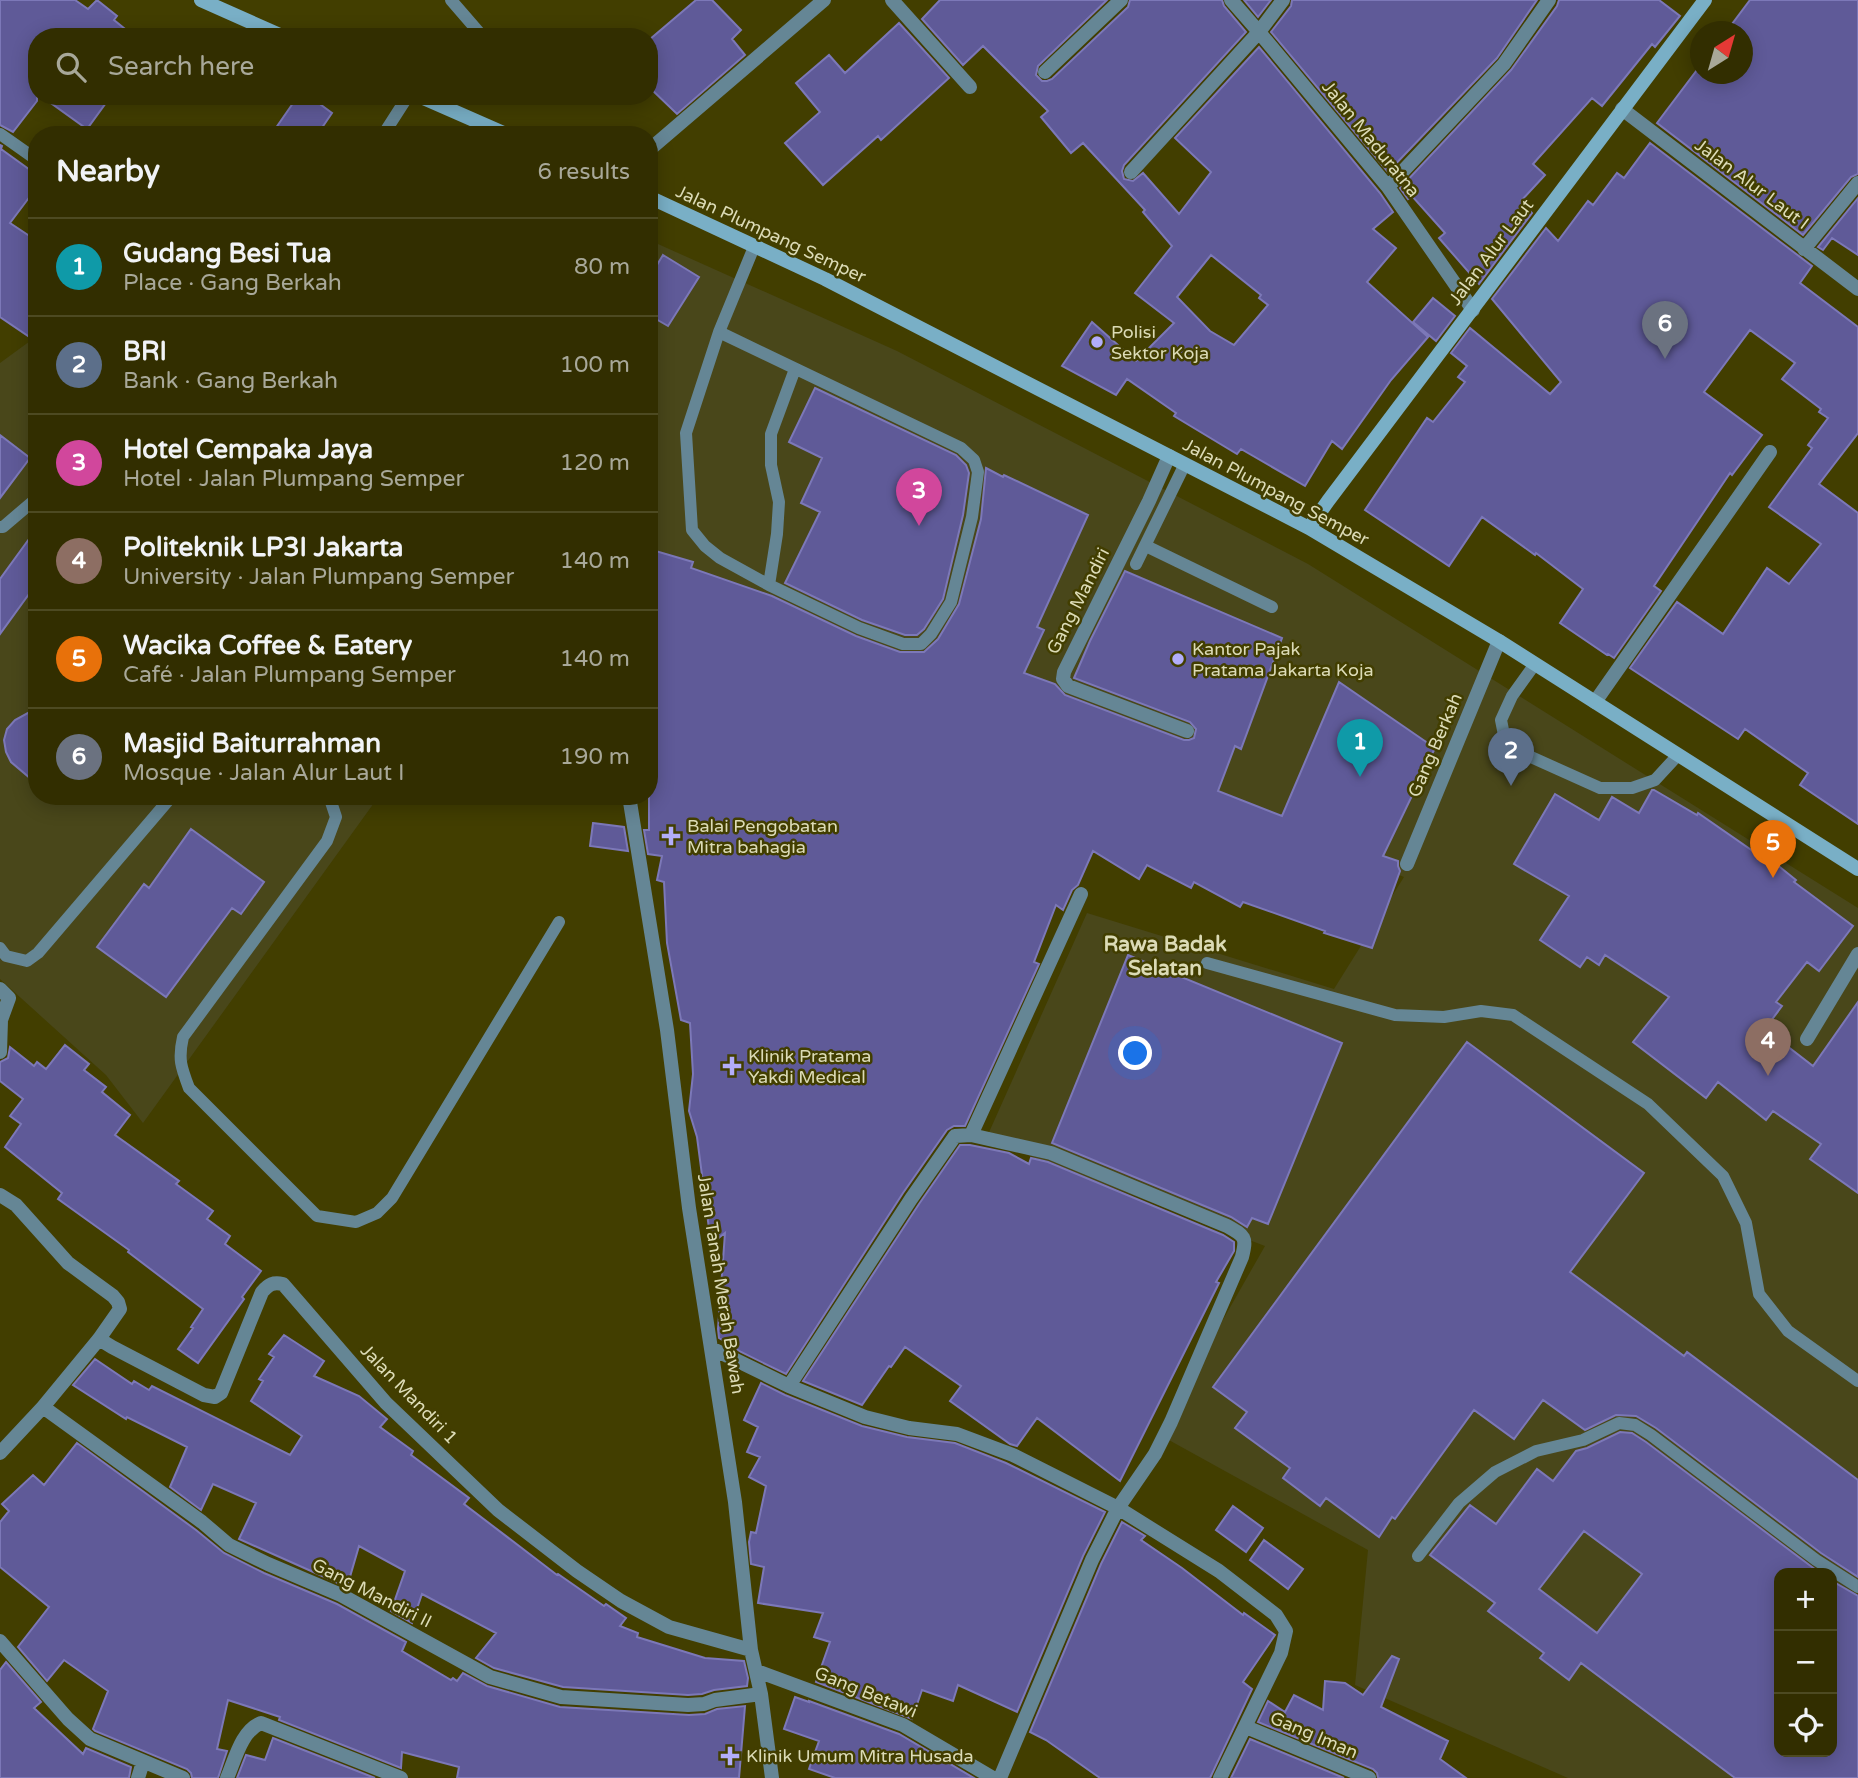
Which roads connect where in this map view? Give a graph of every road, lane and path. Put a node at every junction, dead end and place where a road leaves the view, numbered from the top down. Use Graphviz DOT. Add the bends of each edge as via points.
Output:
graph roads {
  1 [pos="201,0"];
  2 [pos="451,0"];
  3 [pos="824,0"];
  4 [pos="892,0"];
  5 [pos="1121,0"];
  6 [pos="1231,0"];
  7 [pos="1283,0"];
  8 [pos="1549,0"];
  9 [pos="1705,0"];
  10 [pos="264,28"];
  11 [pos="475,28"];
  12 [pos="1259,32"];
  13 [pos="1045,72"];
  14 [pos="970,87"];
  15 [pos="402,105"];
  16 [pos="440,105"];
  17 [pos="1622,109"];
  18 [pos="389,126"];
  19 [pos="487,126"];
  20 [pos="0,135"];
  21 [pos="658,142"];
  22 [pos="28,154"];
  23 [pos="1131,172"];
  24 [pos="1858,183"];
  25 [pos="1388,187"];
  26 [pos="658,201"];
  27 [pos="754,247"];
  28 [pos="1804,248"];
  29 [pos="1858,289"];
  30 [pos="1473,310"];
  31 [pos="719,332"];
  32 [pos="795,369"];
  33 [pos="1770,452"];
  34 [pos="1169,456"];
  35 [pos="1185,464"];
  36 [pos="28,506"];
  37 [pos="0,527"];
  38 [pos="1309,528"];
  39 [pos="1146,545"];
  40 [pos="1136,565"];
  41 [pos="769,586"];
  42 [pos="1272,607"];
  43 [pos="1499,642"];
  44 [pos="1535,664"];
  45 [pos="1595,702"];
  46 [pos="1187,731"];
  47 [pos="1678,755"];
  48 [pos="164,805"];
  49 [pos="332,805"];
  50 [pos="630,805"];
  51 [pos="1406,864"];
  52 [pos="1858,869"];
  53 [pos="1081,894"];
  54 [pos="559,922"];
  55 [pos="0,948"];
  56 [pos="1858,954"];
  57 [pos="1207,963"];
  58 [pos="0,989"];
  59 [pos="1807,1039"];
  60 [pos="0,1052"];
  61 [pos="971,1135"];
  62 [pos="0,1195"];
  63 [pos="99,1339"];
  64 [pos="711,1348"];
  65 [pos="1858,1381"];
  66 [pos="789,1386"];
  67 [pos="43,1407"];
  68 [pos="0,1453"];
  69 [pos="1118,1508"];
  70 [pos="1418,1556"];
  71 [pos="1858,1587"];
  72 [pos="0,1641"];
  73 [pos="751,1650"];
  74 [pos="757,1671"];
  75 [pos="761,1694"];
  76 [pos="1246,1727"];
  77 [pos="142,1762"];
  78 [pos="138,1778"];
  79 [pos="183,1778"];
  80 [pos="227,1778"];
  81 [pos="401,1778"];
  82 [pos="772,1778"];
  83 [pos="993,1778"];
  84 [pos="1000,1778"];
  85 [pos="1220,1778"];
  86 [pos="1368,1778"];
  1 -- 10 [label="main road"];
  2 -- 11 [label="lane"];
  3 -- 21 [label="street"];
  4 -- 14 [label="street"];
  5 -- 13 [label="street"];
  6 -- 12 [label="street, Jalan Maduratna"];
  7 -- 12 [label="street"];
  8 -- 25 [label="street" via="1504,64"];
  9 -- 17 [label="main road, Jalan Alur Laut"];
  12 -- 23 [label="street"];
  12 -- 25 [label="street, Jalan Maduratna"];
  15 -- 18 [label="lane"];
  16 -- 19 [label="main road"];
  17 -- 28 [label="street, Jalan Alur Laut I"];
  17 -- 30 [label="main road, Jalan Alur Laut"];
  20 -- 22 [label="lane"];
  24 -- 28 [label="street"];
  25 -- 30 [label="street, Jalan Maduratna"];
  26 -- 27 [label="main road, Jalan Plumpang Semper"];
  27 -- 31 [label="lane"];
  27 -- 34 [label="main road, Jalan Plumpang Semper"];
  28 -- 29 [label="street, Jalan Alur Laut I"];
  30 -- 38 [label="main road, Jalan Alur Laut"];
  31 -- 32 [label="lane"];
  31 -- 41 [label="lane" via="686,433 692,530 720,558"];
  32 -- 41 [label="lane" via="771,434 771,465 779,502"];
  32 -- 41 [label="lane" via="961,448 974,460 978,472 951,602 921,644 903,644 859,628"];
  33 -- 45 [label="street"];
  34 -- 35 [label="main road, Jalan Plumpang Semper"];
  34 -- 46 [label="street, Gang Mandiri" via="1063,679 1068,686"];
  35 -- 38 [label="main road, Jalan Plumpang Semper"];
  35 -- 39 [label="lane"];
  36 -- 37 [label="lane"];
  38 -- 43 [label="main road, Jalan Plumpang Semper"];
  39 -- 40 [label="lane"];
  39 -- 42 [label="lane"];
  43 -- 44 [label="main road, Jalan Plumpang Semper"];
  43 -- 51 [label="street, Gang Berkah"];
  44 -- 45 [label="main road, Jalan Plumpang Semper"];
  44 -- 47 [label="lane" via="1511,696 1501,720 1504,734 1531,757 1600,788 1632,788 1655,779"];
  45 -- 47 [label="main road, Jalan Plumpang Semper"];
  47 -- 52 [label="main road, Jalan Plumpang Semper"];
  48 -- 55 [label="lane" via="38,953 27,961 6,956"];
  49 -- 54 [label="lane" via="336,817 327,841 183,1037 179,1053 189,1088 317,1216 356,1222 377,1213 392,1198"];
  50 -- 64 [label="street, Jalan Tanah Merah Bawah"];
  53 -- 61 [label="street"];
  56 -- 59 [label="street"];
  57 -- 65 [label="lane" via="1395,1015 1444,1017 1480,1011 1513,1015 1648,1104 1723,1177 1746,1223 1759,1294 1788,1331"];
  58 -- 60 [label="street" via="9,998 1,1020"];
  61 -- 66 [label="street" via="955,1136"];
  61 -- 69 [label="street" via="1051,1153 1227,1226 1245,1242 1171,1422"];
  62 -- 63 [label="street" via="16,1205 68,1264 118,1302 120,1309"];
  63 -- 67 [label="street"];
  63 -- 73 [label="street, Jalan Mandiri 1" via="204,1395 215,1396 221,1393 262,1292 269,1284 284,1284 386,1403 498,1510 621,1601 669,1627"];
  64 -- 66 [label="street"];
  64 -- 73 [label="street, Jalan Tanah Merah Bawah" via="735,1502"];
  66 -- 69 [label="street" via="865,1417 957,1434 1013,1455"];
  67 -- 68 [label="street"];
  67 -- 75 [label="street, Gang Mandiri II" via="229,1545 341,1595 490,1677 562,1697 669,1705"];
  69 -- 76 [label="street" via="1219,1571 1276,1615 1286,1631 1282,1653"];
  69 -- 84 [label="street"];
  70 -- 71 [label="lane" via="1459,1503 1495,1472 1536,1451 1583,1440 1619,1423 1635,1425 1651,1435"];
  72 -- 77 [label="street" via="76,1728"];
  73 -- 74 [label="street, Jalan Tanah Merah Bawah"];
  74 -- 75 [label="street, Jalan Tanah Merah Bawah"];
  74 -- 83 [label="street, Gang Betawi" via="903,1725"];
  75 -- 82 [label="street, Jalan Tanah Merah Bawah"];
  76 -- 85 [label="street"];
  76 -- 86 [label="street, Gang Iman"];
  77 -- 78 [label="street"];
  77 -- 79 [label="street"];
  80 -- 81 [label="street" via="251,1727 261,1723"];
}
